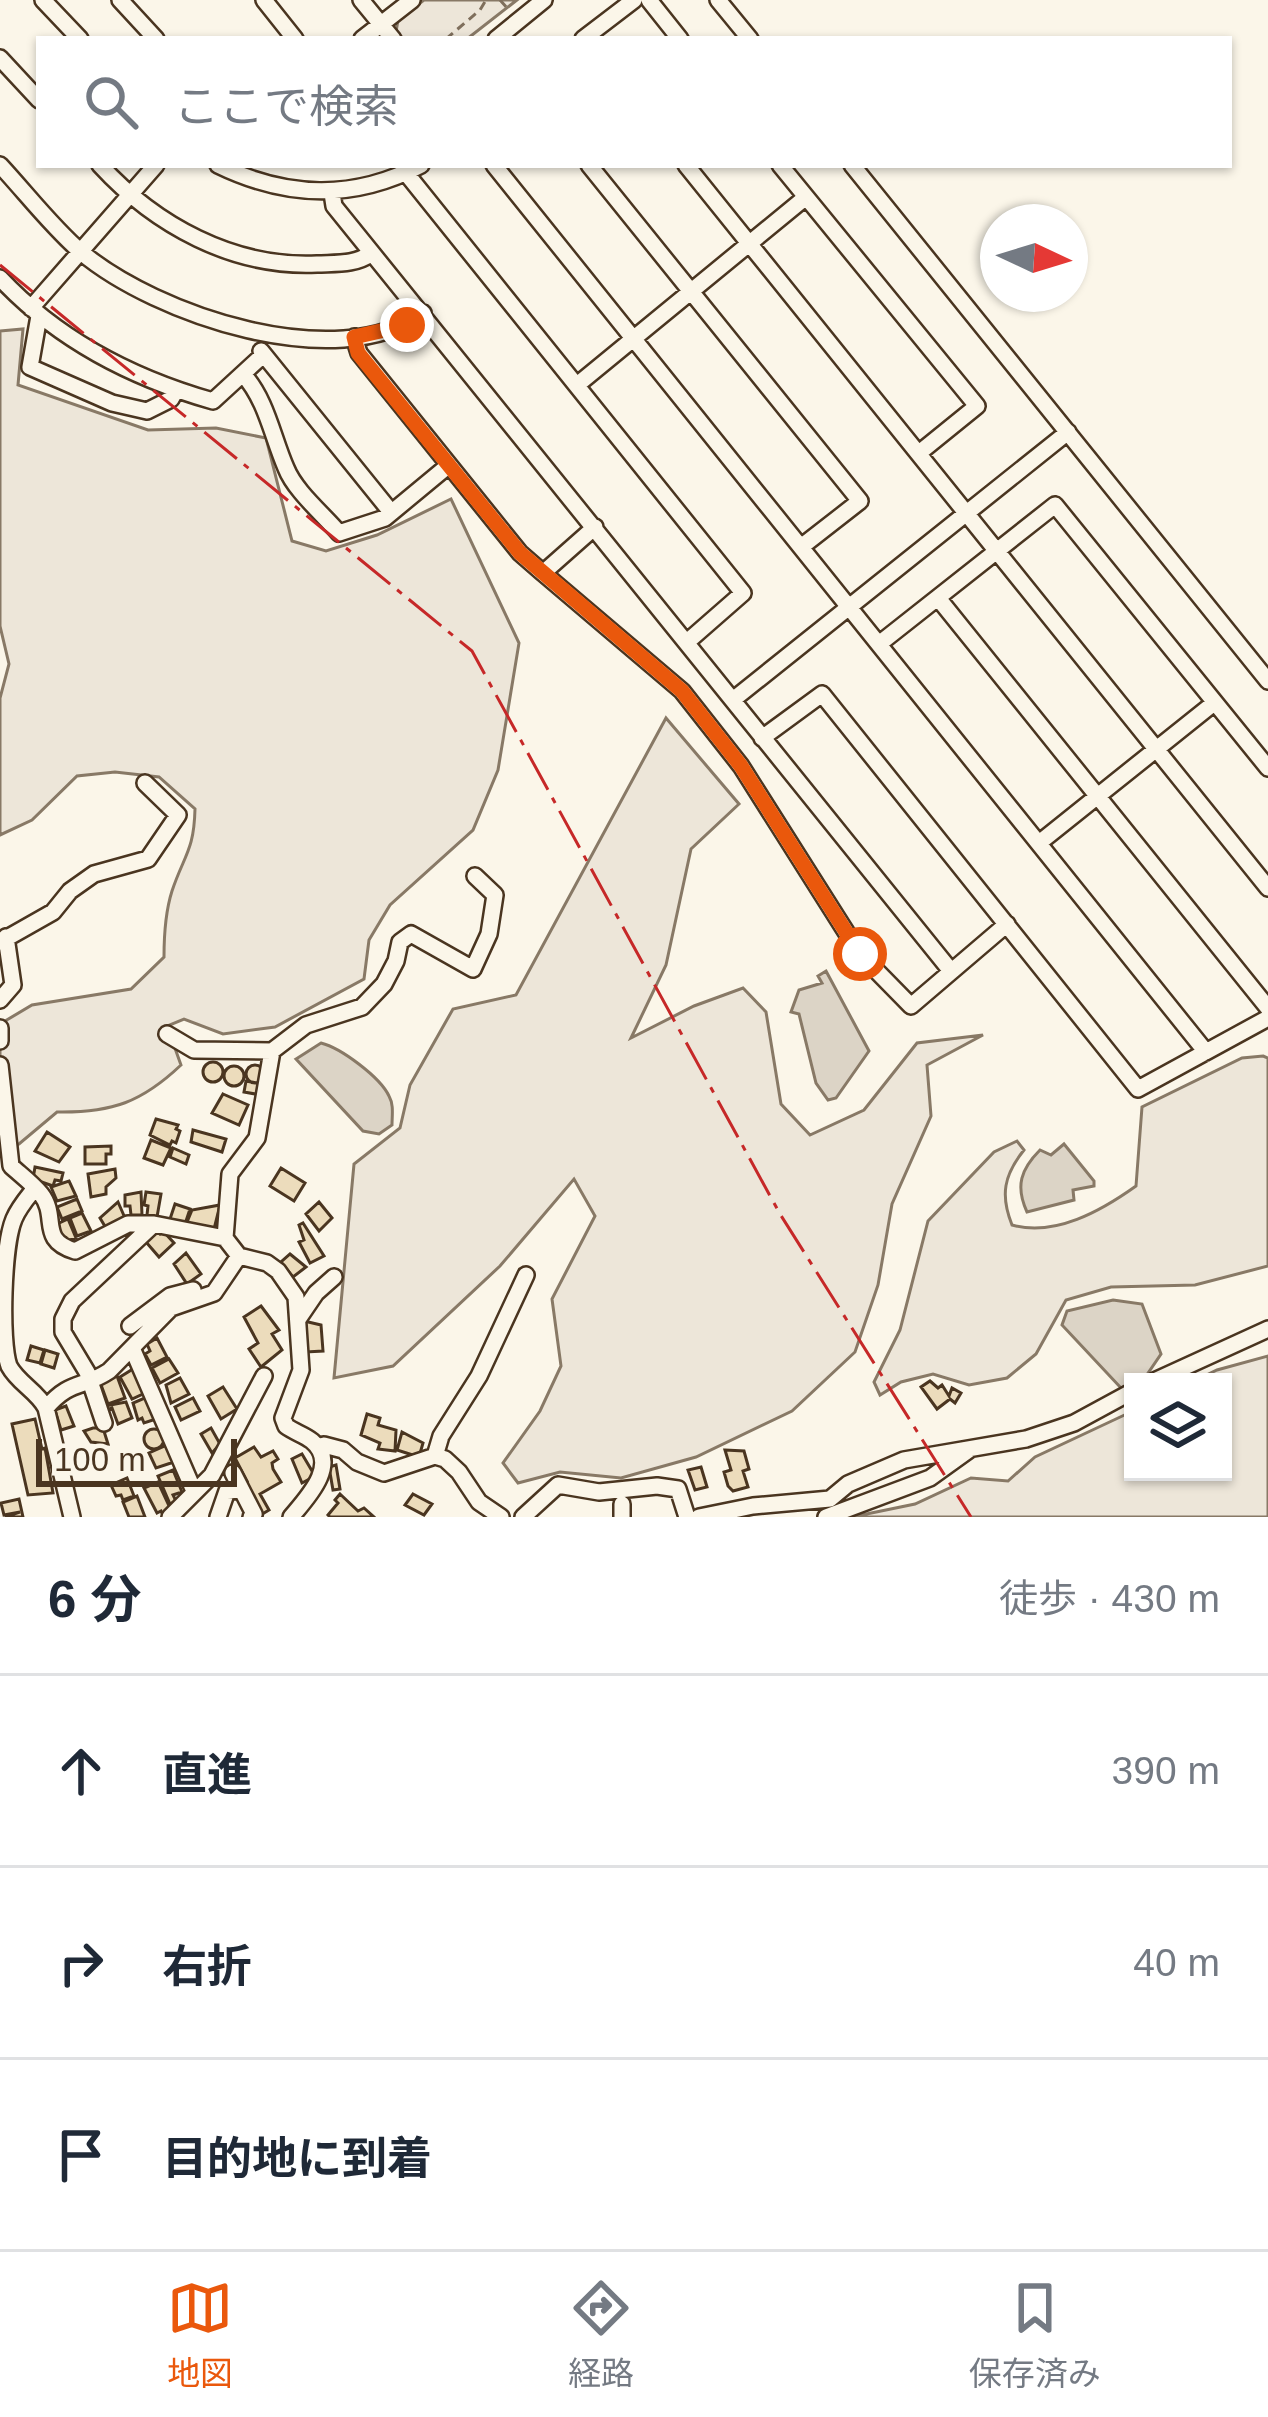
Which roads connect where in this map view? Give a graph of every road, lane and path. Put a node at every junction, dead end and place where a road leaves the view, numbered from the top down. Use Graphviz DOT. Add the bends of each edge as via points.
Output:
graph roads {
  1 [pos="43,0"];
  2 [pos="120,0"];
  3 [pos="264,0"];
  4 [pos="362,0"];
  5 [pos="412,0"];
  6 [pos="486,0"];
  7 [pos="500,0"];
  8 [pos="544,0"];
  9 [pos="634,0"];
  10 [pos="649,0"];
  11 [pos="718,0"];
  12 [pos="510,11"];
  13 [pos="381,24"];
  14 [pos="77,36"];
  15 [pos="153,36"];
  16 [pos="293,36"];
  17 [pos="366,36"];
  18 [pos="391,36"];
  19 [pos="450,36"];
  20 [pos="500,36"];
  21 [pos="587,36"];
  22 [pos="678,36"];
  23 [pos="748,36"];
  24 [pos="0,58"];
  25 [pos="36,97"];
  26 [pos="0,165"];
  27 [pos="103,168"];
  28 [pos="153,168"];
  29 [pos="225,168"];
  30 [pos="496,168"];
  31 [pos="591,168"];
  32 [pos="688,168"];
  33 [pos="782,168"];
  34 [pos="854,168"];
  35 [pos="413,169"];
  36 [pos="332,193"];
  37 [pos="129,196"];
  38 [pos="806,197"];
  39 [pos="751,244"];
  40 [pos="80,252"];
  41 [pos="372,253"];
  42 [pos="0,278"];
  43 [pos="692,292"];
  44 [pos="16,295"];
  45 [pos="0,304"];
  46 [pos="35,312"];
  47 [pos="423,313"];
  48 [pos="258,333"];
  49 [pos="354,337"];
  50 [pos="634,339"];
  51 [pos="262,356"];
  52 [pos="243,374"];
  53 [pos="577,385"];
  54 [pos="176,391"];
  55 [pos="1068,432"];
  56 [pos="920,452"];
  57 [pos="448,465"];
  58 [pos="391,512"];
  59 [pos="966,512"];
  60 [pos="595,527"];
  61 [pos="801,547"];
  62 [pos="997,550"];
  63 [pos="543,573"];
  64 [pos="938,598"];
  65 [pos="850,606"];
  66 [pos="687,642"];
  67 [pos="879,644"];
  68 [pos="1268,681"];
  69 [pos="734,699"];
  70 [pos="1214,703"];
  71 [pos="762,738"];
  72 [pos="1156,750"];
  73 [pos="1268,768"];
  74 [pos="145,783"];
  75 [pos="1097,797"];
  76 [pos="1039,843"];
  77 [pos="475,876"];
  78 [pos="1268,888"];
  79 [pos="1007,924"];
  80 [pos="3,940"];
  81 [pos="951,971"];
  82 [pos="0,1000"];
  83 [pos="1268,1008"];
  84 [pos="1268,1018"];
  85 [pos="0,1028"];
  86 [pos="167,1034"];
  87 [pos="0,1040"];
  88 [pos="272,1051"];
  89 [pos="1206,1052"];
  90 [pos="0,1065"];
  91 [pos="35,1188"];
  92 [pos="154,1224"];
  93 [pos="225,1238"];
  94 [pos="239,1256"];
  95 [pos="526,1275"];
  96 [pos="334,1277"];
  97 [pos="214,1292"];
  98 [pos="299,1318"];
  99 [pos="130,1326"];
  100 [pos="1268,1329"];
  101 [pos="132,1348"];
  102 [pos="1171,1373"];
  103 [pos="264,1376"];
  104 [pos="90,1380"];
  105 [pos="1124,1396"];
  106 [pos="46,1408"];
  107 [pos="104,1423"];
  108 [pos="971,1448"];
  109 [pos="320,1450"];
  110 [pos="435,1456"];
  111 [pos="232,1473"];
  112 [pos="210,1476"];
  113 [pos="234,1490"];
  114 [pos="194,1491"];
  115 [pos="72,1517"];
  116 [pos="170,1517"];
  117 [pos="218,1517"];
  118 [pos="251,1517"];
  119 [pos="291,1517"];
  120 [pos="501,1517"];
  121 [pos="524,1517"];
  122 [pos="687,1517"];
  123 [pos="699,1517"];
  124 [pos="826,1517"];
  1 -- 14 [label="street"];
  2 -- 15 [label="street"];
  3 -- 16 [label="street"];
  4 -- 13 [label="street"];
  5 -- 13 [label="street"];
  6 -- 19 [label="path"];
  7 -- 12 [label="path"];
  8 -- 20 [label="street"];
  9 -- 21 [label="street"];
  10 -- 22 [label="street"];
  11 -- 23 [label="street"];
  13 -- 17 [label="street"];
  13 -- 18 [label="street"];
  24 -- 25 [label="street"];
  26 -- 40 [label="street"];
  27 -- 37 [label="street"];
  28 -- 37 [label="street"];
  29 -- 36 [label="street" via="297,192"];
  30 -- 50 [label="street"];
  31 -- 43 [label="street"];
  32 -- 39 [label="street"];
  33 -- 38 [label="street"];
  34 -- 55 [label="street"];
  35 -- 36 [label="street" via="367,189"];
  35 -- 53 [label="street"];
  36 -- 41 [label="street"];
  37 -- 40 [label="street"];
  37 -- 41 [label="street" via="168,224 248,256 305,264 359,262"];
  38 -- 39 [label="street"];
  38 -- 56 [label="street" via="976,406"];
  39 -- 43 [label="street"];
  39 -- 56 [label="street"];
  40 -- 46 [label="street"];
  40 -- 48 [label="street" via="172,308"];
  41 -- 47 [label="street"];
  42 -- 44 [label="street"];
  43 -- 50 [label="street"];
  43 -- 61 [label="street" via="860,501"];
  44 -- 45 [label="street"];
  44 -- 46 [label="street"];
  46 -- 54 [label="street" via="98,356"];
  46 -- 54 [label="street" via="30,367 147,411"];
  47 -- 49 [label="street" via="407,325"];
  47 -- 60 [label="street"];
  48 -- 49 [label="street"];
  48 -- 51 [label="street"];
  49 -- 57 [label="street" via="358,353"];
  50 -- 53 [label="street"];
  50 -- 61 [label="street"];
  51 -- 52 [label="street"];
  51 -- 58 [label="street"];
  52 -- 54 [label="street" via="213,401"];
  52 -- 58 [label="street" via="286,470 340,533"];
  53 -- 66 [label="street" via="743,592"];
  55 -- 59 [label="street"];
  55 -- 68 [label="street"];
  56 -- 59 [label="street"];
  57 -- 58 [label="street"];
  57 -- 63 [label="street"];
  59 -- 62 [label="street"];
  59 -- 65 [label="street"];
  60 -- 63 [label="street"];
  60 -- 66 [label="street"];
  61 -- 65 [label="street"];
  62 -- 64 [label="street"];
  62 -- 70 [label="street" via="1055,505"];
  62 -- 72 [label="street"];
  63 -- 81 [label="street" via="682,691 741,766 860,954 911,1006"];
  64 -- 67 [label="street"];
  64 -- 75 [label="street"];
  65 -- 67 [label="street"];
  65 -- 69 [label="street"];
  66 -- 69 [label="street"];
  67 -- 76 [label="street"];
  69 -- 71 [label="street"];
  70 -- 72 [label="street"];
  70 -- 73 [label="street"];
  71 -- 79 [label="street" via="822,694"];
  71 -- 81 [label="street"];
  72 -- 75 [label="street"];
  72 -- 78 [label="street"];
  74 -- 80 [label="street" via="178,815 148,859 94,874 53,912"];
  75 -- 76 [label="street"];
  75 -- 83 [label="street"];
  76 -- 89 [label="street"];
  77 -- 88 [label="street" via="495,895 473,969 411,934 362,1007 306,1025"];
  79 -- 81 [label="street"];
  79 -- 89 [label="street" via="1138,1090"];
  80 -- 82 [label="street" via="13,985"];
  84 -- 89 [label="street"];
  85 -- 87 [label="street"];
  86 -- 88 [label="street" via="194,1050"];
  88 -- 93 [label="street" via="256,1138 230,1174"];
  90 -- 91 [label="street" via="11,1166"];
  91 -- 92 [label="street" via="46,1198 52,1236 75,1251 128,1224"];
  91 -- 106 [label="street" via="9,1235 3,1331 8,1365"];
  92 -- 93 [label="street"];
  92 -- 104 [label="street" via="63,1319"];
  93 -- 94 [label="street"];
  94 -- 97 [label="street"];
  94 -- 98 [label="street" via="278,1271"];
  95 -- 110 [label="street"];
  96 -- 98 [label="street"];
  97 -- 99 [label="street" via="180,1283"];
  97 -- 101 [label="street" via="171,1308"];
  98 -- 109 [label="street" via="302,1370 283,1418"];
  100 -- 102 [label="street"];
  101 -- 104 [label="street"];
  101 -- 114 [label="street"];
  103 -- 112 [label="street"];
  104 -- 106 [label="street" via="62,1390"];
  104 -- 107 [label="street"];
  105 -- 108 [label="street" via="1074,1423"];
  106 -- 115 [label="street"];
  108 -- 123 [label="street" via="904,1460 830,1498"];
  108 -- 124 [label="street" via="930,1478"];
  109 -- 110 [label="street" via="343,1450 384,1473"];
  109 -- 119 [label="street" via="321,1478"];
  110 -- 120 [label="street"];
  111 -- 113 [label="street"];
  112 -- 113 [label="street"];
  112 -- 114 [label="street"];
  113 -- 117 [label="street"];
  113 -- 118 [label="street"];
  114 -- 116 [label="street"];
  121 -- 122 [label="street" via="558,1485 678,1490"];
}
